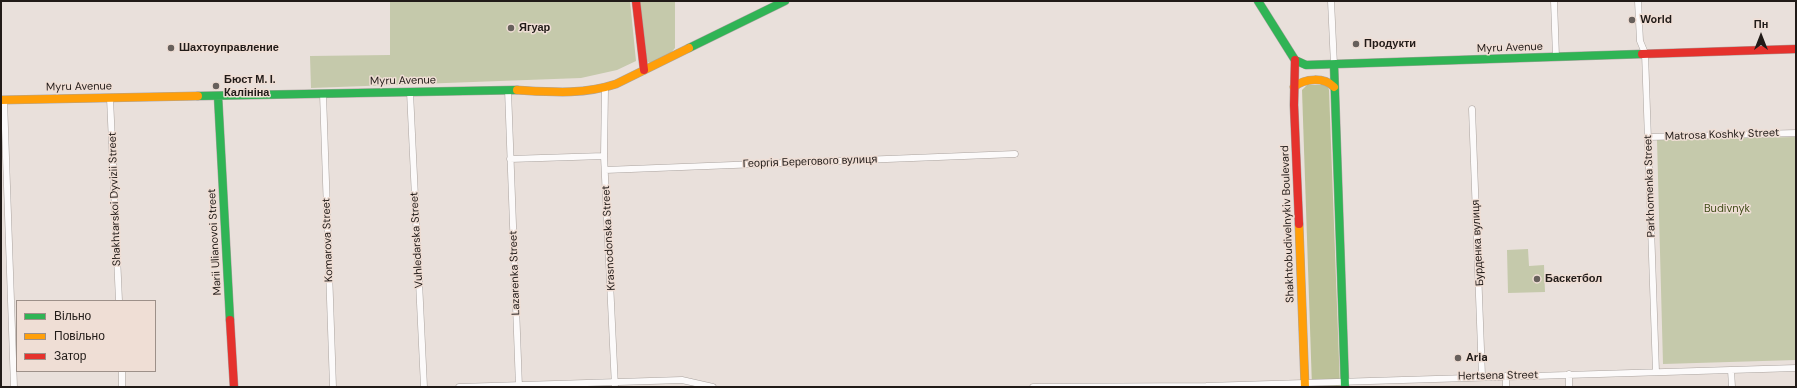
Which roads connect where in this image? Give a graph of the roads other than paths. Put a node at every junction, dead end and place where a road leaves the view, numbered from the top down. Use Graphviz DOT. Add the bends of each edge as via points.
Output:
graph roads {
  1 [pos="636,1"];
  2 [pos="785,1"];
  3 [pos="1258,1"];
  4 [pos="1331,1"];
  5 [pos="1554,1"];
  6 [pos="1638,1"];
  7 [pos="1796,49"];
  8 [pos="1646,54"];
  9 [pos="1556,57"];
  10 [pos="1294,60"];
  11 [pos="1334,65"];
  12 [pos="644,70"];
  13 [pos="1294,87"];
  14 [pos="1334,87"];
  15 [pos="605,89"];
  16 [pos="508,90"];
  17 [pos="410,92"];
  18 [pos="323,94"];
  19 [pos="218,96"];
  20 [pos="110,98"];
  21 [pos="3,100"];
  22 [pos="1472,109"];
  23 [pos="1796,133"];
  24 [pos="1648,137"];
  25 [pos="1015,154"];
  26 [pos="604,156"];
  27 [pos="510,159"];
  28 [pos="606,170"];
  29 [pos="119,300"];
  30 [pos="1796,368"];
  31 [pos="1732,370"];
  32 [pos="122,372"];
  33 [pos="1656,372"];
  34 [pos="1569,374"];
  35 [pos="1482,376"];
  36 [pos="1506,376"];
  37 [pos="615,384"];
  38 [pos="1345,384"];
  39 [pos="1305,385"];
  40 [pos="519,386"];
  41 [pos="704,386"];
  42 [pos="1206,386"];
  43 [pos="14,387"];
  44 [pos="122,387"];
  45 [pos="234,387"];
  46 [pos="333,387"];
  47 [pos="424,387"];
  48 [pos="459,387"];
  49 [pos="713,387"];
  50 [pos="1033,387"];
  51 [pos="1506,387"];
  52 [pos="1569,387"];
  53 [pos="1732,387"];
  1 -- 12 [label="main road"];
  2 -- 12 [label="main road, Myru Avenue"];
  3 -- 10 [label="main road"];
  4 -- 11 [label="street"];
  5 -- 9 [label="street"];
  6 -- 8 [label="street, Parkhomenka Street" via="1640,41"];
  7 -- 8 [label="main road, Myru Avenue"];
  8 -- 9 [label="main road, Myru Avenue"];
  8 -- 24 [label="street, Parkhomenka Street"];
  9 -- 11 [label="main road, Myru Avenue"];
  10 -- 11 [label="main road, Myru Avenue" via="1306,65"];
  10 -- 13 [label="main road, Shakhtobudivelnykiv Boulevard"];
  11 -- 14 [label="main road"];
  12 -- 15 [label="main road, Myru Avenue"];
  13 -- 14 [label="main road" via="1308,80 1329,82"];
  13 -- 39 [label="main road, Shakhtobudivelnykiv Boulevard"];
  14 -- 38 [label="main road"];
  15 -- 16 [label="main road, Myru Avenue"];
  15 -- 26 [label="street, Krasnodonska Street"];
  16 -- 17 [label="main road, Myru Avenue"];
  16 -- 27 [label="street, Lazarenka Street"];
  17 -- 18 [label="main road, Myru Avenue"];
  17 -- 47 [label="street, Vuhledarska Street"];
  18 -- 19 [label="main road, Myru Avenue"];
  18 -- 46 [label="street, Komarova Street"];
  19 -- 20 [label="main road, Myru Avenue"];
  19 -- 45 [label="main road, Marii Ulianovoi Street"];
  20 -- 21 [label="main road, Myru Avenue"];
  20 -- 29 [label="street, Shakhtarskoi Dyvizii Street"];
  21 -- 43 [label="street"];
  22 -- 35 [label="street, Бурденка вулиця"];
  23 -- 24 [label="street, Matrosa Koshky Street"];
  24 -- 33 [label="street, Parkhomenka Street"];
  25 -- 28 [label="street, Георгія Берегового вулиця"];
  26 -- 27 [label="street"];
  26 -- 28 [label="street, Krasnodonska Street"];
  27 -- 40 [label="street, Lazarenka Street"];
  28 -- 37 [label="street, Krasnodonska Street"];
  30 -- 31 [label="street, Hertsena Street"];
  31 -- 33 [label="street, Hertsena Street"];
  31 -- 53 [label="street"];
  32 -- 44 [label="street"];
  33 -- 34 [label="street, Hertsena Street"];
  34 -- 36 [label="street, Hertsena Street"];
  34 -- 52 [label="street"];
  35 -- 36 [label="street, Hertsena Street"];
  35 -- 38 [label="street, Hertsena Street"];
  36 -- 51 [label="street"];
  37 -- 40 [label="street"];
  37 -- 41 [label="street" via="682,380"];
  38 -- 39 [label="street, Hertsena Street"];
  39 -- 42 [label="street, Hertsena Street"];
  40 -- 48 [label="street"];
  41 -- 49 [label="street"];
  42 -- 50 [label="street, Hertsena Street"];
}
